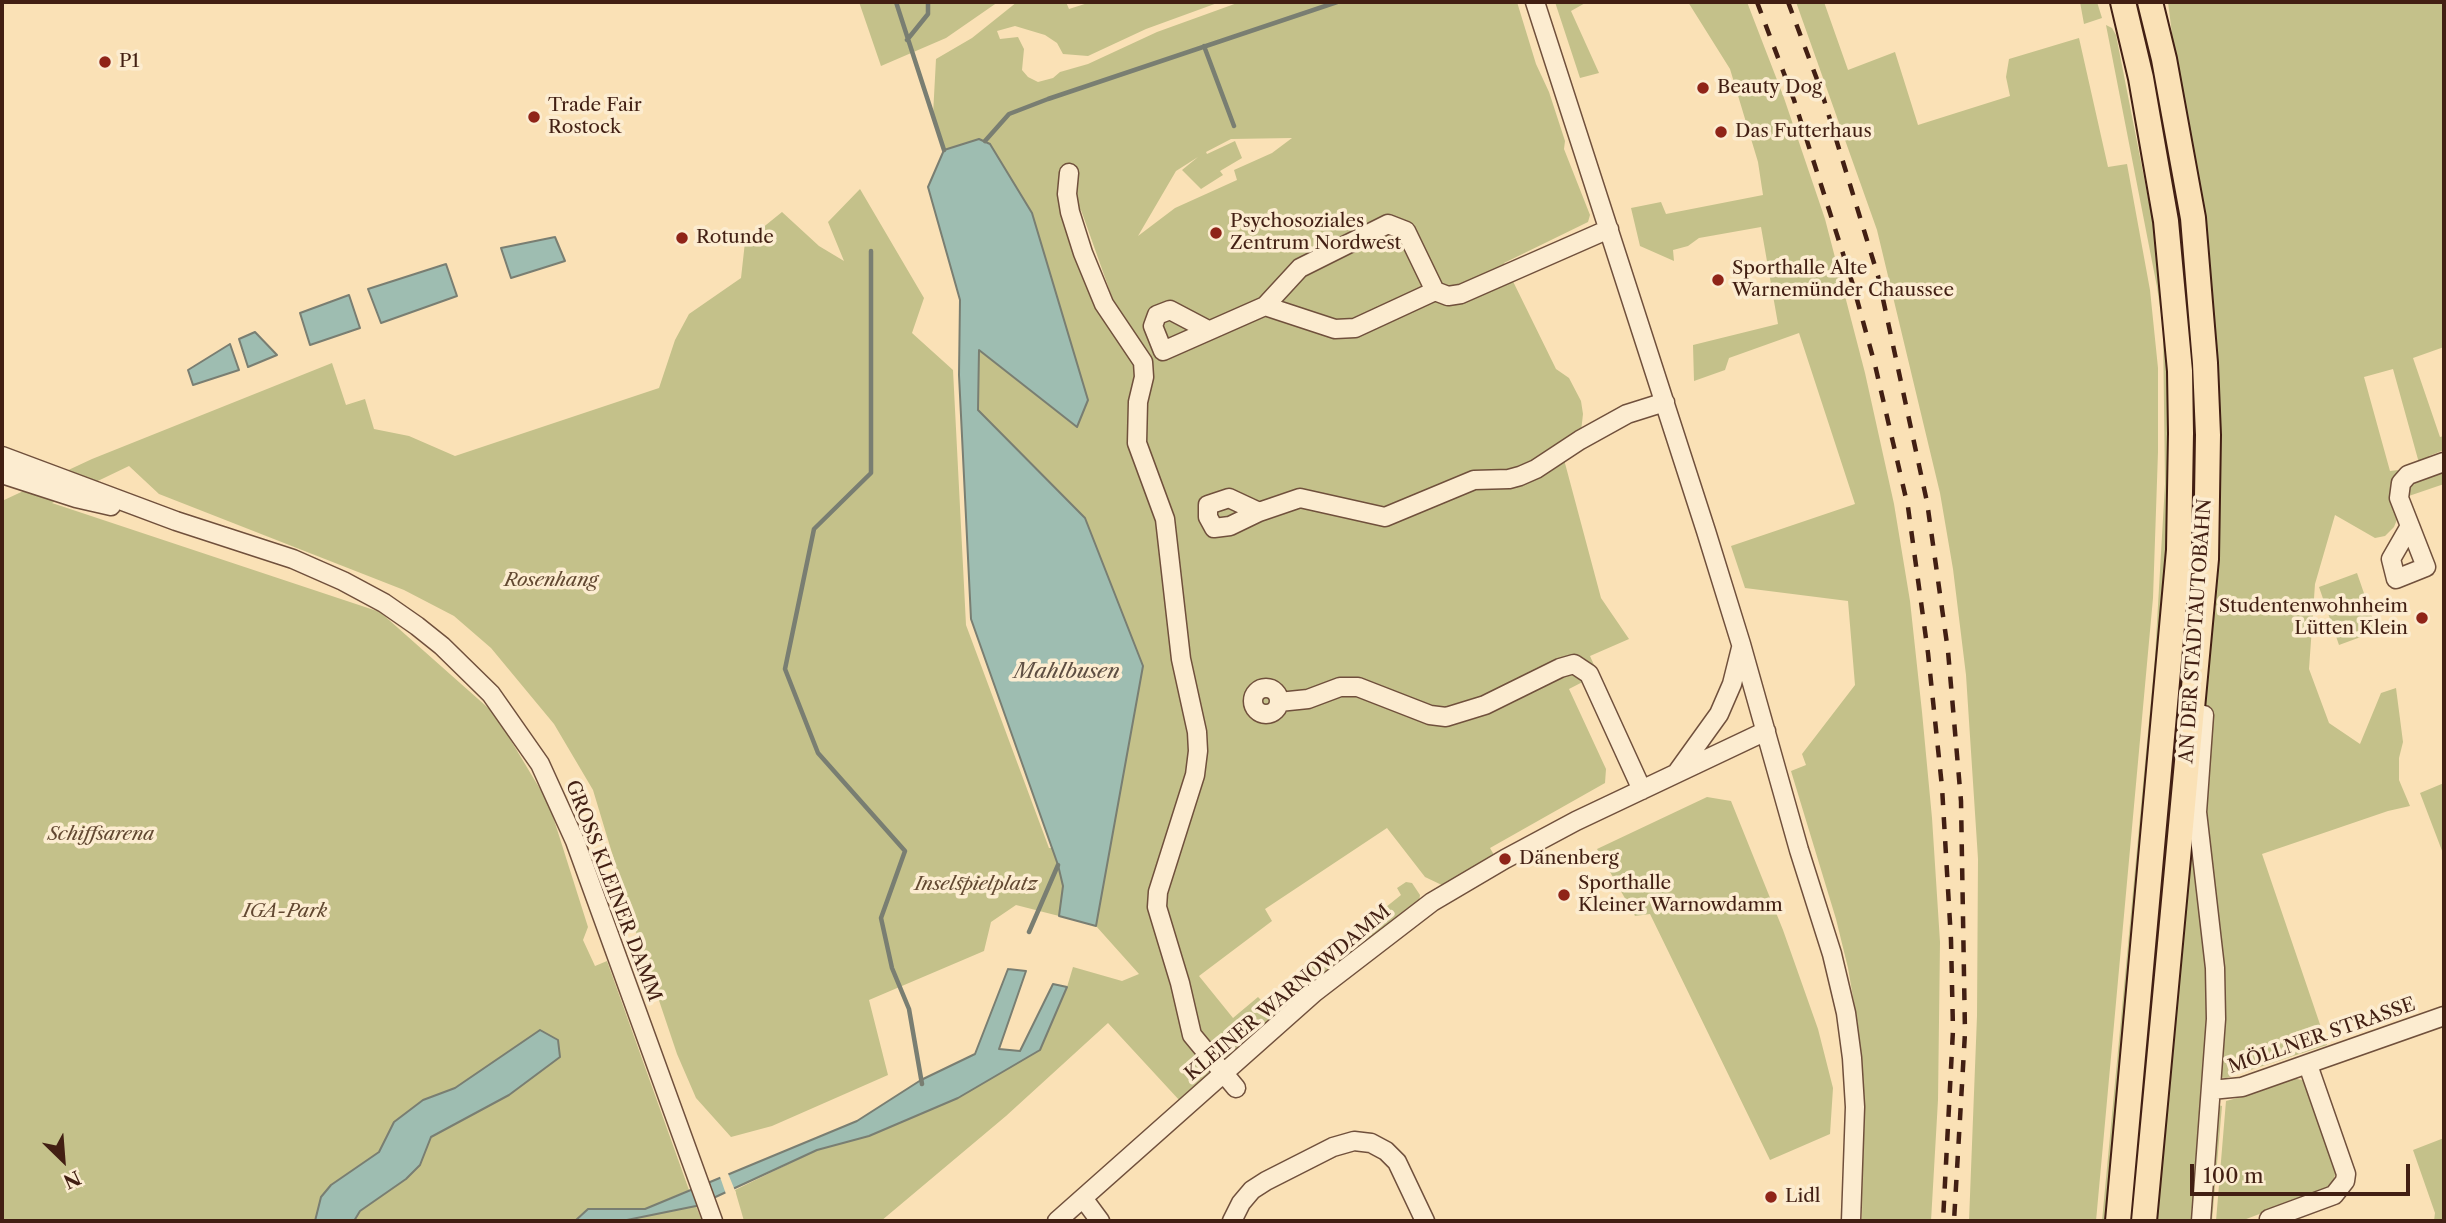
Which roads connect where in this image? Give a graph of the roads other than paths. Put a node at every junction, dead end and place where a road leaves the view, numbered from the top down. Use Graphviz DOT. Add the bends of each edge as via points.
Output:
graph roads {
  1 [pos="1535,2"];
  2 [pos="2123,2"];
  3 [pos="2150,2"];
  4 [pos="1069,173"];
  5 [pos="1609,229"];
  6 [pos="1435,291"];
  7 [pos="1265,306"];
  8 [pos="1208,330"];
  9 [pos="1665,402"];
  10 [pos="2,456"];
  11 [pos="2444,462"];
  12 [pos="2,474"];
  13 [pos="1259,512"];
  14 [pos="176,520"];
  15 [pos="2410,526"];
  16 [pos="2206,559"];
  17 [pos="1741,645"];
  18 [pos="1279,702"];
  19 [pos="1766,731"];
  20 [pos="1676,774"];
  21 [pos="1642,790"];
  22 [pos="2444,1016"];
  23 [pos="2308,1065"];
  24 [pos="1224,1072"];
  25 [pos="1236,1088"];
  26 [pos="2211,1090"];
  27 [pos="1083,1198"];
  28 [pos="711,1214"];
  29 [pos="1057,1221"];
  30 [pos="1100,1221"];
  31 [pos="1231,1221"];
  32 [pos="1425,1221"];
  33 [pos="1851,1221"];
  34 [pos="2118,1221"];
  35 [pos="2144,1221"];
  36 [pos="2201,1221"];
  37 [pos="2270,1221"];
  1 -- 5 [label="street"];
  2 -- 34 [label="highway, AN DER STADTAUTOBAHN" via="2166,221 2181,433 2179,550"];
  3 -- 16 [label="highway, AN DER STADTAUTOBAHN" via="2193,218 2208,435"];
  4 -- 24 [label="street" via="1070,212 1083,253 1104,304 1143,362 1137,443 1165,519 1181,659 1198,751 1157,907 1192,1035"];
  5 -- 6 [label="street" via="1461,294"];
  5 -- 9 [label="street"];
  6 -- 7 [label="street" via="1355,328 1316,324"];
  6 -- 7 [label="street" via="1406,230 1388,224 1300,268"];
  7 -- 8 [label="street"];
  9 -- 13 [label="street" via="1628,415 1520,476 1474,480 1385,517 1300,498"];
  9 -- 17 [label="street"];
  10 -- 14 [label="street, GROSS KLEINER DAMM"];
  11 -- 15 [label="street" via="2409,475 2401,483 2399,498"];
  12 -- 14 [label="street, GROSS KLEINER DAMM" via="76,498"];
  14 -- 28 [label="street, GROSS KLEINER DAMM" via="293,559 383,603 442,646 491,694 540,764 575,841"];
  16 -- 26 [label="street" via="2213,608 2197,812 2215,968"];
  16 -- 35 [label="highway, AN DER STADTAUTOBAHN"];
  17 -- 19 [label="street"];
  17 -- 20 [label="street" via="1732,684 1718,714"];
  18 -- 21 [label="street" via="1358,687 1446,717 1485,705 1574,664 1589,674"];
  19 -- 20 [label="street, KLEINER WARNOWDAMM"];
  19 -- 33 [label="street" via="1846,1013 1854,1107"];
  20 -- 21 [label="street, KLEINER WARNOWDAMM"];
  21 -- 24 [label="street, KLEINER WARNOWDAMM" via="1514,853 1432,902 1334,977"];
  22 -- 23 [label="street, MÖLLNER STRASSE"];
  23 -- 26 [label="street, MÖLLNER STRASSE" via="2242,1087"];
  23 -- 37 [label="street" via="2345,1181 2334,1195"];
  24 -- 25 [label="street"];
  24 -- 27 [label="street, KLEINER WARNOWDAMM"];
  26 -- 36 [label="street"];
  27 -- 29 [label="street, KLEINER WARNOWDAMM"];
  27 -- 30 [label="street"];
  31 -- 32 [label="street" via="1246,1197 1266,1181 1354,1141 1371,1143 1397,1162"];
}
